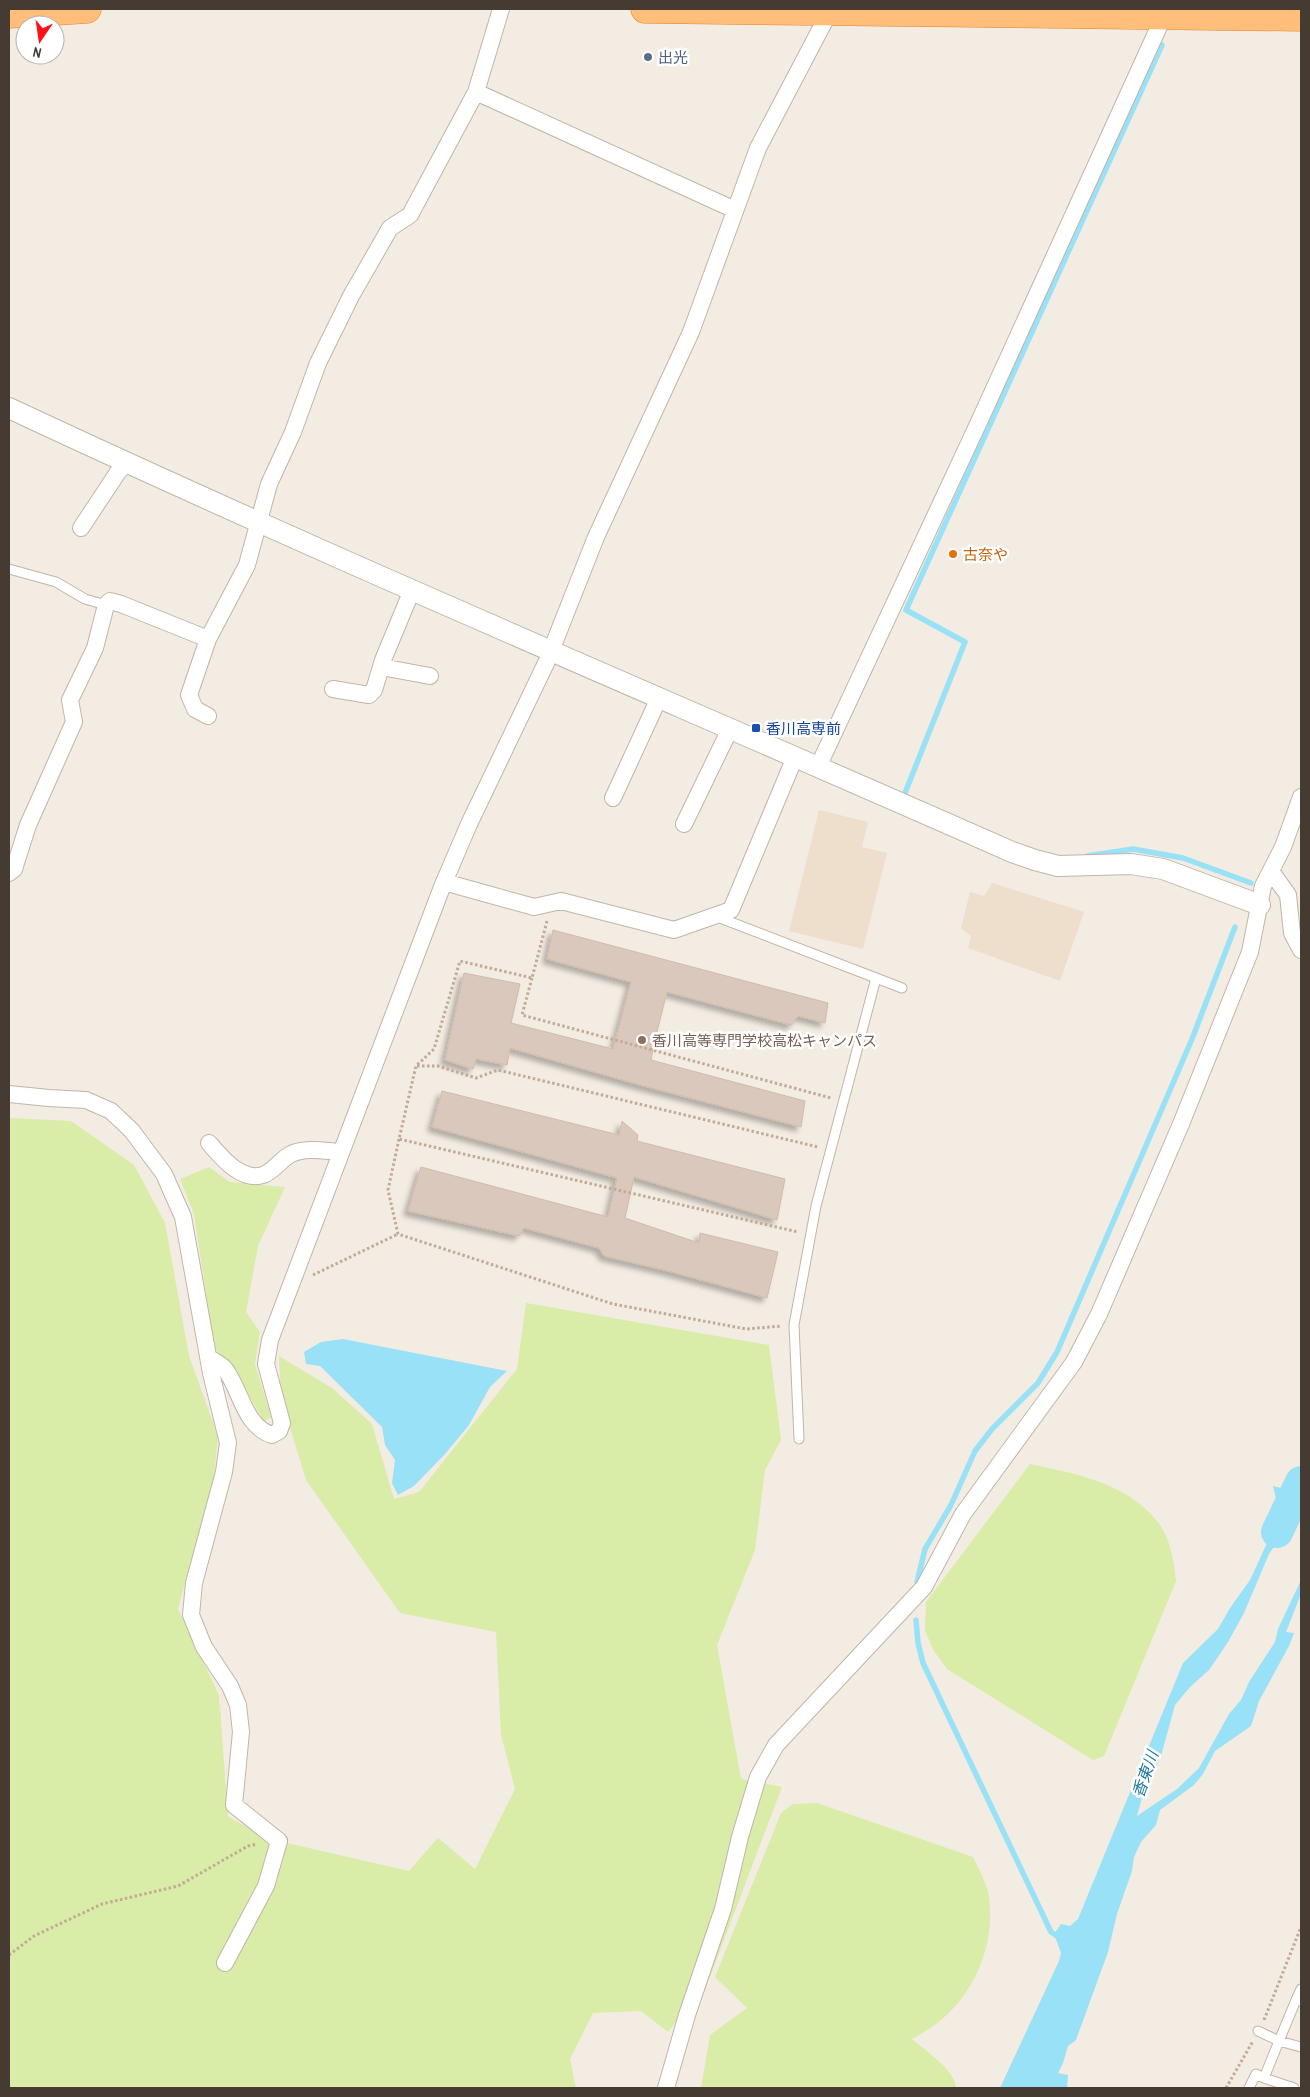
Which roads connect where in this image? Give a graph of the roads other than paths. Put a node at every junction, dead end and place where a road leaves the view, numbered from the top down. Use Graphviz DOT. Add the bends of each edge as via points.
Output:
graph roads {
  1 [pos="88,9"];
  2 [pos="501,9"];
  3 [pos="645,9"];
  4 [pos="830,10"];
  5 [pos="1165,12"];
  6 [pos="9,14"];
  7 [pos="1301,17"];
  8 [pos="476,92"];
  9 [pos="735,210"];
  10 [pos="9,408"];
  11 [pos="127,463"];
  12 [pos="259,522"];
  13 [pos="81,528"];
  14 [pos="9,569"];
  15 [pos="412,590"];
  16 [pos="106,605"];
  17 [pos="208,639"];
  18 [pos="551,652"];
  19 [pos="381,667"];
  20 [pos="430,676"];
  21 [pos="333,689"];
  22 [pos="659,698"];
  23 [pos="208,716"];
  24 [pos="730,729"];
  25 [pos="795,757"];
  26 [pos="818,767"];
  27 [pos="1301,797"];
  28 [pos="613,798"];
  29 [pos="684,824"];
  30 [pos="1271,871"];
  31 [pos="9,872"];
  32 [pos="444,882"];
  33 [pos="1260,906"];
  34 [pos="714,916"];
  35 [pos="1301,950"];
  36 [pos="876,978"];
  37 [pos="902,988"];
  38 [pos="9,1094"];
  39 [pos="209,1143"];
  40 [pos="341,1152"];
  41 [pos="208,1357"];
  42 [pos="799,1439"];
  43 [pos="225,1963"];
  44 [pos="1301,1989"];
  45 [pos="1299,2001"];
  46 [pos="1258,2031"];
  47 [pos="1279,2041"];
  48 [pos="1301,2047"];
  49 [pos="1264,2078"];
  50 [pos="666,2088"];
  51 [pos="1249,2088"];
  52 [pos="1294,2088"];
  1 -- 6 [label="highway"];
  2 -- 8 [label="street"];
  3 -- 4 [label="highway"];
  4 -- 5 [label="highway"];
  4 -- 9 [label="street" via="758,148"];
  5 -- 7 [label="highway"];
  5 -- 26 [label="street"];
  8 -- 9 [label="street"];
  8 -- 12 [label="street" via="410,215 390,228 351,296 318,363 293,432 269,484"];
  9 -- 18 [label="street" via="691,332 600,529"];
  10 -- 11 [label="street"];
  11 -- 12 [label="street"];
  11 -- 13 [label="street"];
  12 -- 15 [label="street"];
  12 -- 17 [label="street" via="248,565"];
  14 -- 16 [label="lane" via="56,582 84,599"];
  15 -- 18 [label="street"];
  15 -- 19 [label="street"];
  16 -- 17 [label="street" via="110,601 121,604"];
  16 -- 31 [label="street" via="95,648 70,700 74,722 28,825 14,869"];
  17 -- 23 [label="street" via="190,695 196,709"];
  18 -- 22 [label="street"];
  18 -- 32 [label="street"];
  19 -- 20 [label="street"];
  19 -- 21 [label="street" via="374,690 369,695"];
  22 -- 24 [label="street"];
  22 -- 28 [label="street"];
  24 -- 25 [label="street"];
  24 -- 29 [label="street"];
  25 -- 26 [label="street"];
  25 -- 34 [label="street" via="731,910"];
  26 -- 33 [label="street" via="1035,860 1058,866 1131,864 1163,869"];
  27 -- 30 [label="street"];
  30 -- 33 [label="street" via="1263,886"];
  30 -- 35 [label="street" via="1288,895 1292,933"];
  32 -- 34 [label="street" via="534,907 561,901 674,930"];
  32 -- 40 [label="street"];
  33 -- 50 [label="street" via="1250,952 1180,1124 1099,1314 1074,1362 963,1514 924,1587 776,1745 758,1777 723,1909"];
  34 -- 36 [label="lane"];
  36 -- 37 [label="lane"];
  36 -- 42 [label="lane" via="816,1206 794,1326"];
  38 -- 41 [label="street" via="86,1100 111,1111 132,1130 164,1174 184,1217"];
  39 -- 40 [label="street" via="235,1169 246,1175 262,1175 291,1154 311,1150"];
  40 -- 41 [label="street" via="270,1340 266,1364 282,1423 279,1431 272,1435 255,1424 224,1368"];
  41 -- 43 [label="street" via="228,1443 224,1472 194,1583 191,1615 204,1647 230,1686 238,1705 241,1732 234,1804 279,1841 266,1886"];
  44 -- 45 [label="lane"];
  45 -- 47 [label="lane"];
  46 -- 47 [label="lane"];
  47 -- 48 [label="lane"];
  47 -- 49 [label="lane"];
  49 -- 51 [label="lane" via="1256,2074"];
  49 -- 52 [label="lane"];
}
